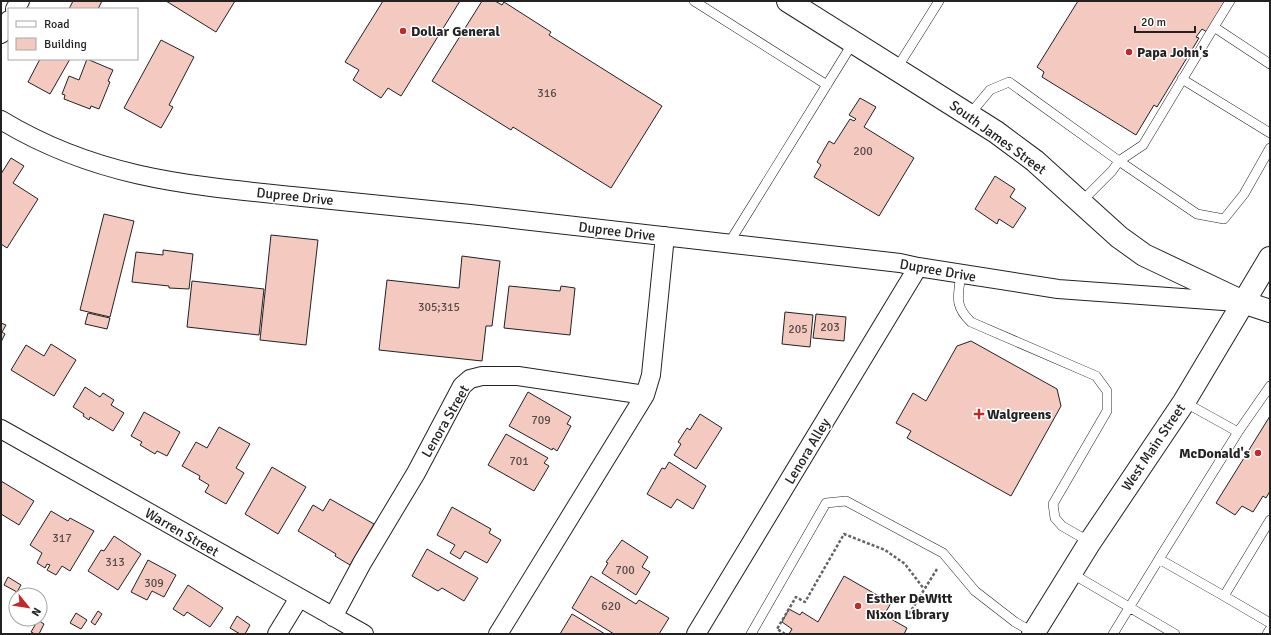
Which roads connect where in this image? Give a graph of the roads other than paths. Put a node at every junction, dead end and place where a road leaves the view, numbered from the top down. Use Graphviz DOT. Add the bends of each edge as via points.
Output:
graph roads {
  1 [pos="694,1"];
  2 [pos="788,1"];
  3 [pos="939,1"];
  4 [pos="1230,1"];
  5 [pos="8,22"];
  6 [pos="1214,27"];
  7 [pos="1,34"];
  8 [pos="854,41"];
  9 [pos="1270,64"];
  10 [pos="897,68"];
  11 [pos="1182,79"];
  12 [pos="827,85"];
  13 [pos="970,114"];
  14 [pos="1,120"];
  15 [pos="1270,133"];
  16 [pos="1270,148"];
  17 [pos="1119,161"];
  18 [pos="1080,203"];
  19 [pos="665,236"];
  20 [pos="729,243"];
  21 [pos="1270,258"];
  22 [pos="918,267"];
  23 [pos="961,274"];
  24 [pos="1243,302"];
  25 [pos="1270,312"];
  26 [pos="1270,386"];
  27 [pos="645,395"];
  28 [pos="1184,402"];
  29 [pos="1,429"];
  30 [pos="1238,432"];
  31 [pos="1270,520"];
  32 [pos="1090,542"];
  33 [pos="1159,559"];
  34 [pos="1070,573"];
  35 [pos="1224,596"];
  36 [pos="300,598"];
  37 [pos="1130,608"];
  38 [pos="333,617"];
  39 [pos="1270,623"];
  40 [pos="1270,629"];
  41 [pos="1033,633"];
  42 [pos="277,634"];
  43 [pos="364,634"];
  44 [pos="498,634"];
  45 [pos="696,634"];
  46 [pos="751,634"];
  47 [pos="1113,634"];
  48 [pos="1175,634"];
  49 [pos="1267,634"];
  1 -- 12 [label="lane"];
  2 -- 8 [label="street, South James Street"];
  3 -- 10 [label="lane"];
  4 -- 6 [label="lane"];
  5 -- 7 [label="street"];
  6 -- 9 [label="lane"];
  6 -- 11 [label="lane"];
  8 -- 10 [label="street, South James Street"];
  8 -- 12 [label="lane"];
  10 -- 13 [label="street, South James Street"];
  11 -- 15 [label="lane"];
  11 -- 17 [label="lane" via="1143,145"];
  12 -- 20 [label="lane"];
  13 -- 17 [label="lane" via="990,90 1009,82"];
  13 -- 18 [label="street, South James Street" via="1035,161"];
  14 -- 19 [label="street, Dupree Drive" via="27,136 64,153 156,180"];
  16 -- 17 [label="lane" via="1244,194 1224,219 1197,214"];
  17 -- 18 [label="lane"];
  18 -- 24 [label="street, South James Street" via="1144,255"];
  19 -- 20 [label="street, Dupree Drive"];
  19 -- 27 [label="street" via="651,375"];
  20 -- 22 [label="street, Dupree Drive" via="900,262"];
  21 -- 24 [label="street, West Main Street"];
  22 -- 23 [label="street, Dupree Drive"];
  22 -- 45 [label="street, Lenora Alley"];
  23 -- 24 [label="street, Dupree Drive" via="1058,289"];
  23 -- 32 [label="lane" via="957,302 962,314 971,322 1096,376 1107,391 1107,411 1053,504 1055,518 1062,526"];
  24 -- 25 [label="street, South James Street"];
  24 -- 28 [label="street, West Main Street"];
  26 -- 30 [label="lane"];
  27 -- 38 [label="street, Lenora Street" via="518,376 482,376 470,379 462,386 416,473"];
  27 -- 44 [label="street"];
  28 -- 30 [label="lane"];
  28 -- 32 [label="street, West Main Street"];
  29 -- 36 [label="street, Warren Street"];
  30 -- 33 [label="lane"];
  31 -- 35 [label="lane"];
  32 -- 34 [label="street, West Main Street"];
  33 -- 35 [label="lane"];
  33 -- 37 [label="lane"];
  34 -- 37 [label="lane"];
  34 -- 41 [label="street, West Main Street"];
  35 -- 39 [label="lane"];
  36 -- 38 [label="street, Warren Street"];
  36 -- 42 [label="street"];
  37 -- 47 [label="lane"];
  37 -- 48 [label="lane"];
  38 -- 43 [label="street, Warren Street"];
  40 -- 49 [label="lane"];
  41 -- 46 [label="lane" via="975,591 943,553 846,501 826,503"];
}
